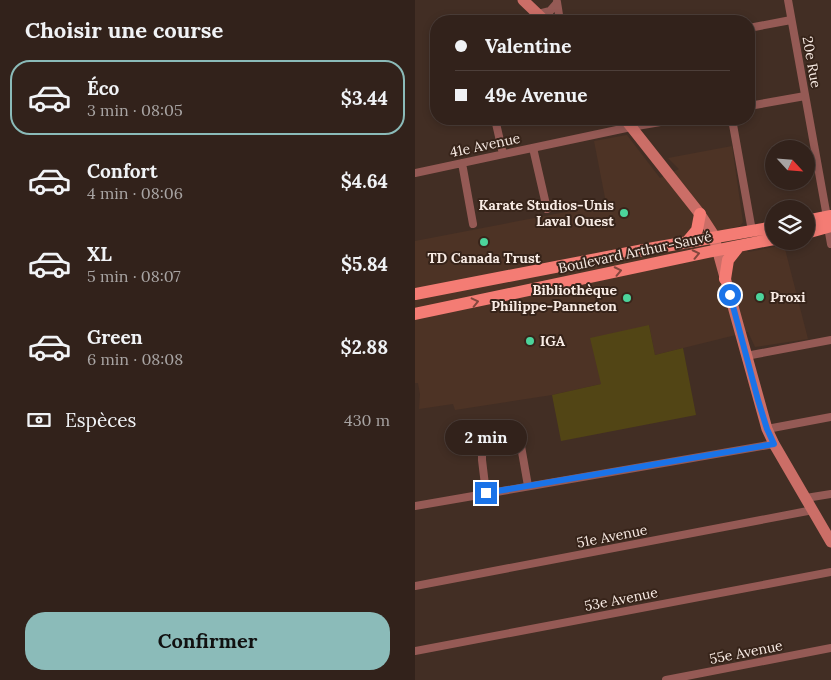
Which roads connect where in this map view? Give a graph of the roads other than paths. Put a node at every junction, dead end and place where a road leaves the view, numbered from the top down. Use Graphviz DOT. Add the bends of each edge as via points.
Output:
graph roads {
  1 [pos="523,0"];
  2 [pos="787,0"];
  3 [pos="557,2"];
  4 [pos="539,15"];
  5 [pos="545,15"];
  6 [pos="559,15"];
  7 [pos="791,20"];
  8 [pos="755,27"];
  9 [pos="805,96"];
  10 [pos="755,105"];
  11 [pos="496,125"];
  12 [pos="620,125"];
  13 [pos="630,125"];
  14 [pos="733,125"];
  15 [pos="533,148"];
  16 [pos="503,154"];
  17 [pos="462,163"];
  18 [pos="415,173"];
  19 [pos="547,209"];
  20 [pos="700,214"];
  21 [pos="815,221"];
  22 [pos="829,222"];
  23 [pos="473,224"];
  24 [pos="765,229"];
  25 [pos="815,229"];
  26 [pos="752,231"];
  27 [pos="765,241"];
  28 [pos="687,242"];
  29 [pos="716,244"];
  30 [pos="831,244"];
  31 [pos="739,246"];
  32 [pos="725,279"];
  33 [pos="415,294"];
  34 [pos="415,314"];
  35 [pos="831,340"];
  36 [pos="746,356"];
  37 [pos="831,418"];
  38 [pos="767,429"];
  39 [pos="774,444"];
  40 [pos="528,486"];
  41 [pos="486,493"];
  42 [pos="831,494"];
  43 [pos="806,498"];
  44 [pos="415,506"];
  45 [pos="813,510"];
  46 [pos="831,542"];
  47 [pos="831,572"];
  48 [pos="415,586"];
  49 [pos="831,648"];
  50 [pos="415,651"];
  51 [pos="666,680"];
  1 -- 4 [label="street"];
  2 -- 7 [label="street, 20e Rue"];
  3 -- 5 [label="street"];
  3 -- 6 [label="street"];
  7 -- 8 [label="street"];
  7 -- 9 [label="street, 20e Rue"];
  9 -- 10 [label="street"];
  9 -- 22 [label="street, 20e Rue"];
  11 -- 16 [label="street"];
  12 -- 15 [label="street, 41e Avenue"];
  13 -- 20 [label="street"];
  14 -- 26 [label="street"];
  15 -- 16 [label="street, 41e Avenue"];
  15 -- 19 [label="street"];
  16 -- 17 [label="street, 41e Avenue"];
  17 -- 18 [label="street, 41e Avenue"];
  17 -- 23 [label="street"];
  20 -- 28 [label="main road" via="697,230"];
  20 -- 29 [label="street"];
  21 -- 22 [label="main road"];
  22 -- 25 [label="main road"];
  22 -- 30 [label="street, 20e Rue"];
  24 -- 26 [label="main road, Boulevard Arthur-Sauvé"];
  26 -- 29 [label="main road, Boulevard Arthur-Sauvé"];
  27 -- 31 [label="main road, Boulevard Arthur-Sauvé"];
  28 -- 29 [label="main road, Boulevard Arthur-Sauvé"];
  28 -- 33 [label="main road, Boulevard Arthur-Sauvé"];
  29 -- 31 [label="main road, Boulevard Arthur-Sauvé"];
  29 -- 32 [label="street"];
  34 -- 29 [label="main road, Boulevard Arthur-Sauvé, one-way"];
  31 -- 32 [label="main road" via="728,260"];
  32 -- 36 [label="street"];
  35 -- 36 [label="street"];
  36 -- 38 [label="street"];
  37 -- 38 [label="street"];
  38 -- 39 [label="street"];
  39 -- 40 [label="street"];
  39 -- 43 [label="street"];
  40 -- 41 [label="street"];
  40 -- 41 [label="street" via="521,446 514,441 488,445 482,450"];
  41 -- 44 [label="street"];
  42 -- 43 [label="street"];
  43 -- 45 [label="street"];
  45 -- 46 [label="street"];
  45 -- 48 [label="street, 51e Avenue"];
  47 -- 50 [label="street, 53e Avenue"];
  49 -- 51 [label="street, 55e Avenue"];
}
